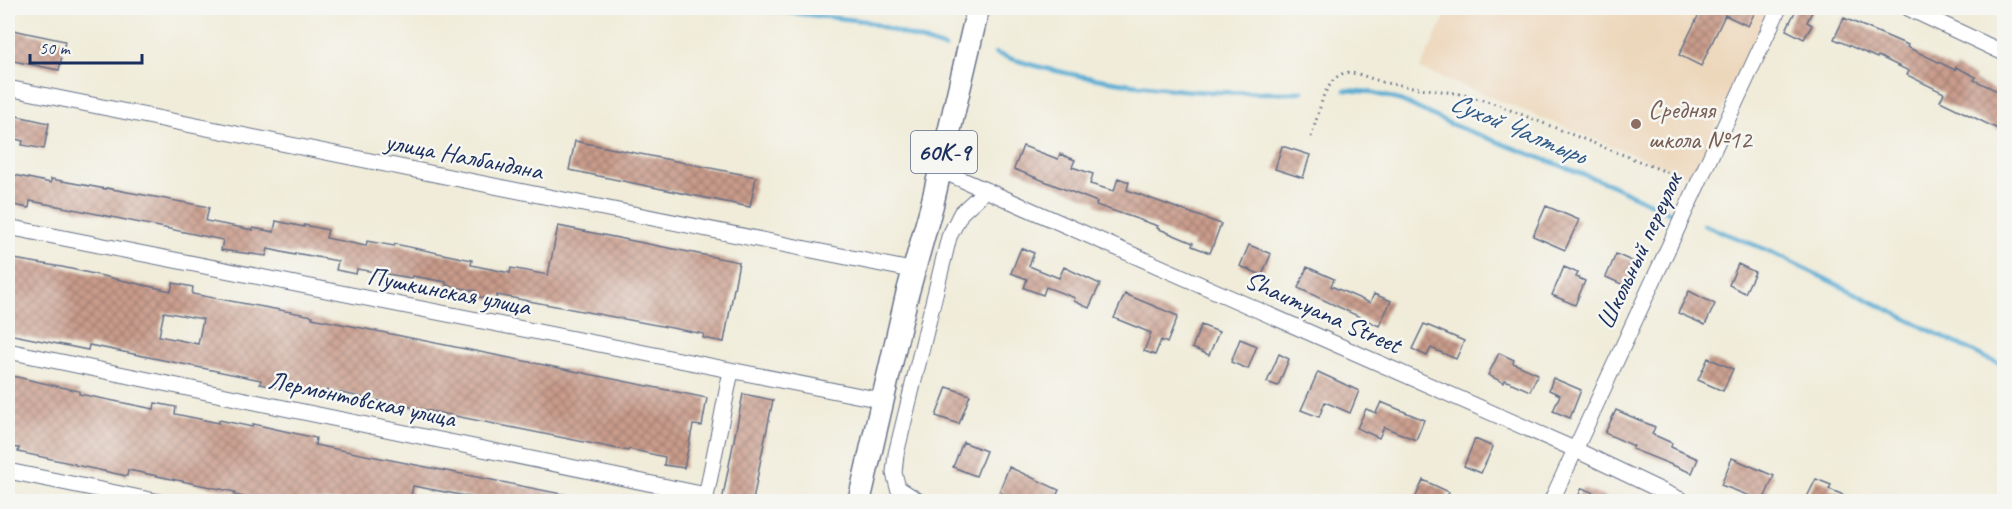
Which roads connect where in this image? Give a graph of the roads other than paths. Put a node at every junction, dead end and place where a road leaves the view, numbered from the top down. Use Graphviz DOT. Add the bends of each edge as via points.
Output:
graph roads {
  1 [pos="970,8"];
  2 [pos="978,8"];
  3 [pos="1779,8"];
  4 [pos="1908,8"];
  5 [pos="2004,53"];
  6 [pos="8,88"];
  7 [pos="940,170"];
  8 [pos="986,190"];
  9 [pos="8,227"];
  10 [pos="911,270"];
  11 [pos="907,295"];
  12 [pos="8,351"];
  13 [pos="731,371"];
  14 [pos="881,400"];
  15 [pos="1574,449"];
  16 [pos="8,471"];
  17 [pos="706,498"];
  18 [pos="160,501"];
  19 [pos="859,501"];
  20 [pos="920,501"];
  21 [pos="1551,501"];
  22 [pos="1685,501"];
  1 -- 10 [label="main road, 60К-9"];
  2 -- 7 [label="main road, 60К-9"];
  3 -- 15 [label="street, Школьный переулок"];
  4 -- 5 [label="street"];
  6 -- 10 [label="street, улица Налбандяна"];
  7 -- 8 [label="street, Shaumyana Street"];
  7 -- 11 [label="main road, 60К-9"];
  8 -- 15 [label="street, Shaumyana Street"];
  8 -- 20 [label="street" via="961,213 949,237 896,454 894,473 898,488"];
  9 -- 13 [label="street, Пушкинская улица"];
  10 -- 11 [label="main road, 60К-9"];
  11 -- 14 [label="main road, 60К-9"];
  12 -- 17 [label="street, Лермонтовская улица"];
  13 -- 14 [label="street, Пушкинская улица"];
  13 -- 17 [label="street"];
  14 -- 19 [label="main road, 60К-9"];
  15 -- 21 [label="street, Школьный переулок"];
  15 -- 22 [label="street, Shaumyana Street"];
  16 -- 18 [label="street"];
}
